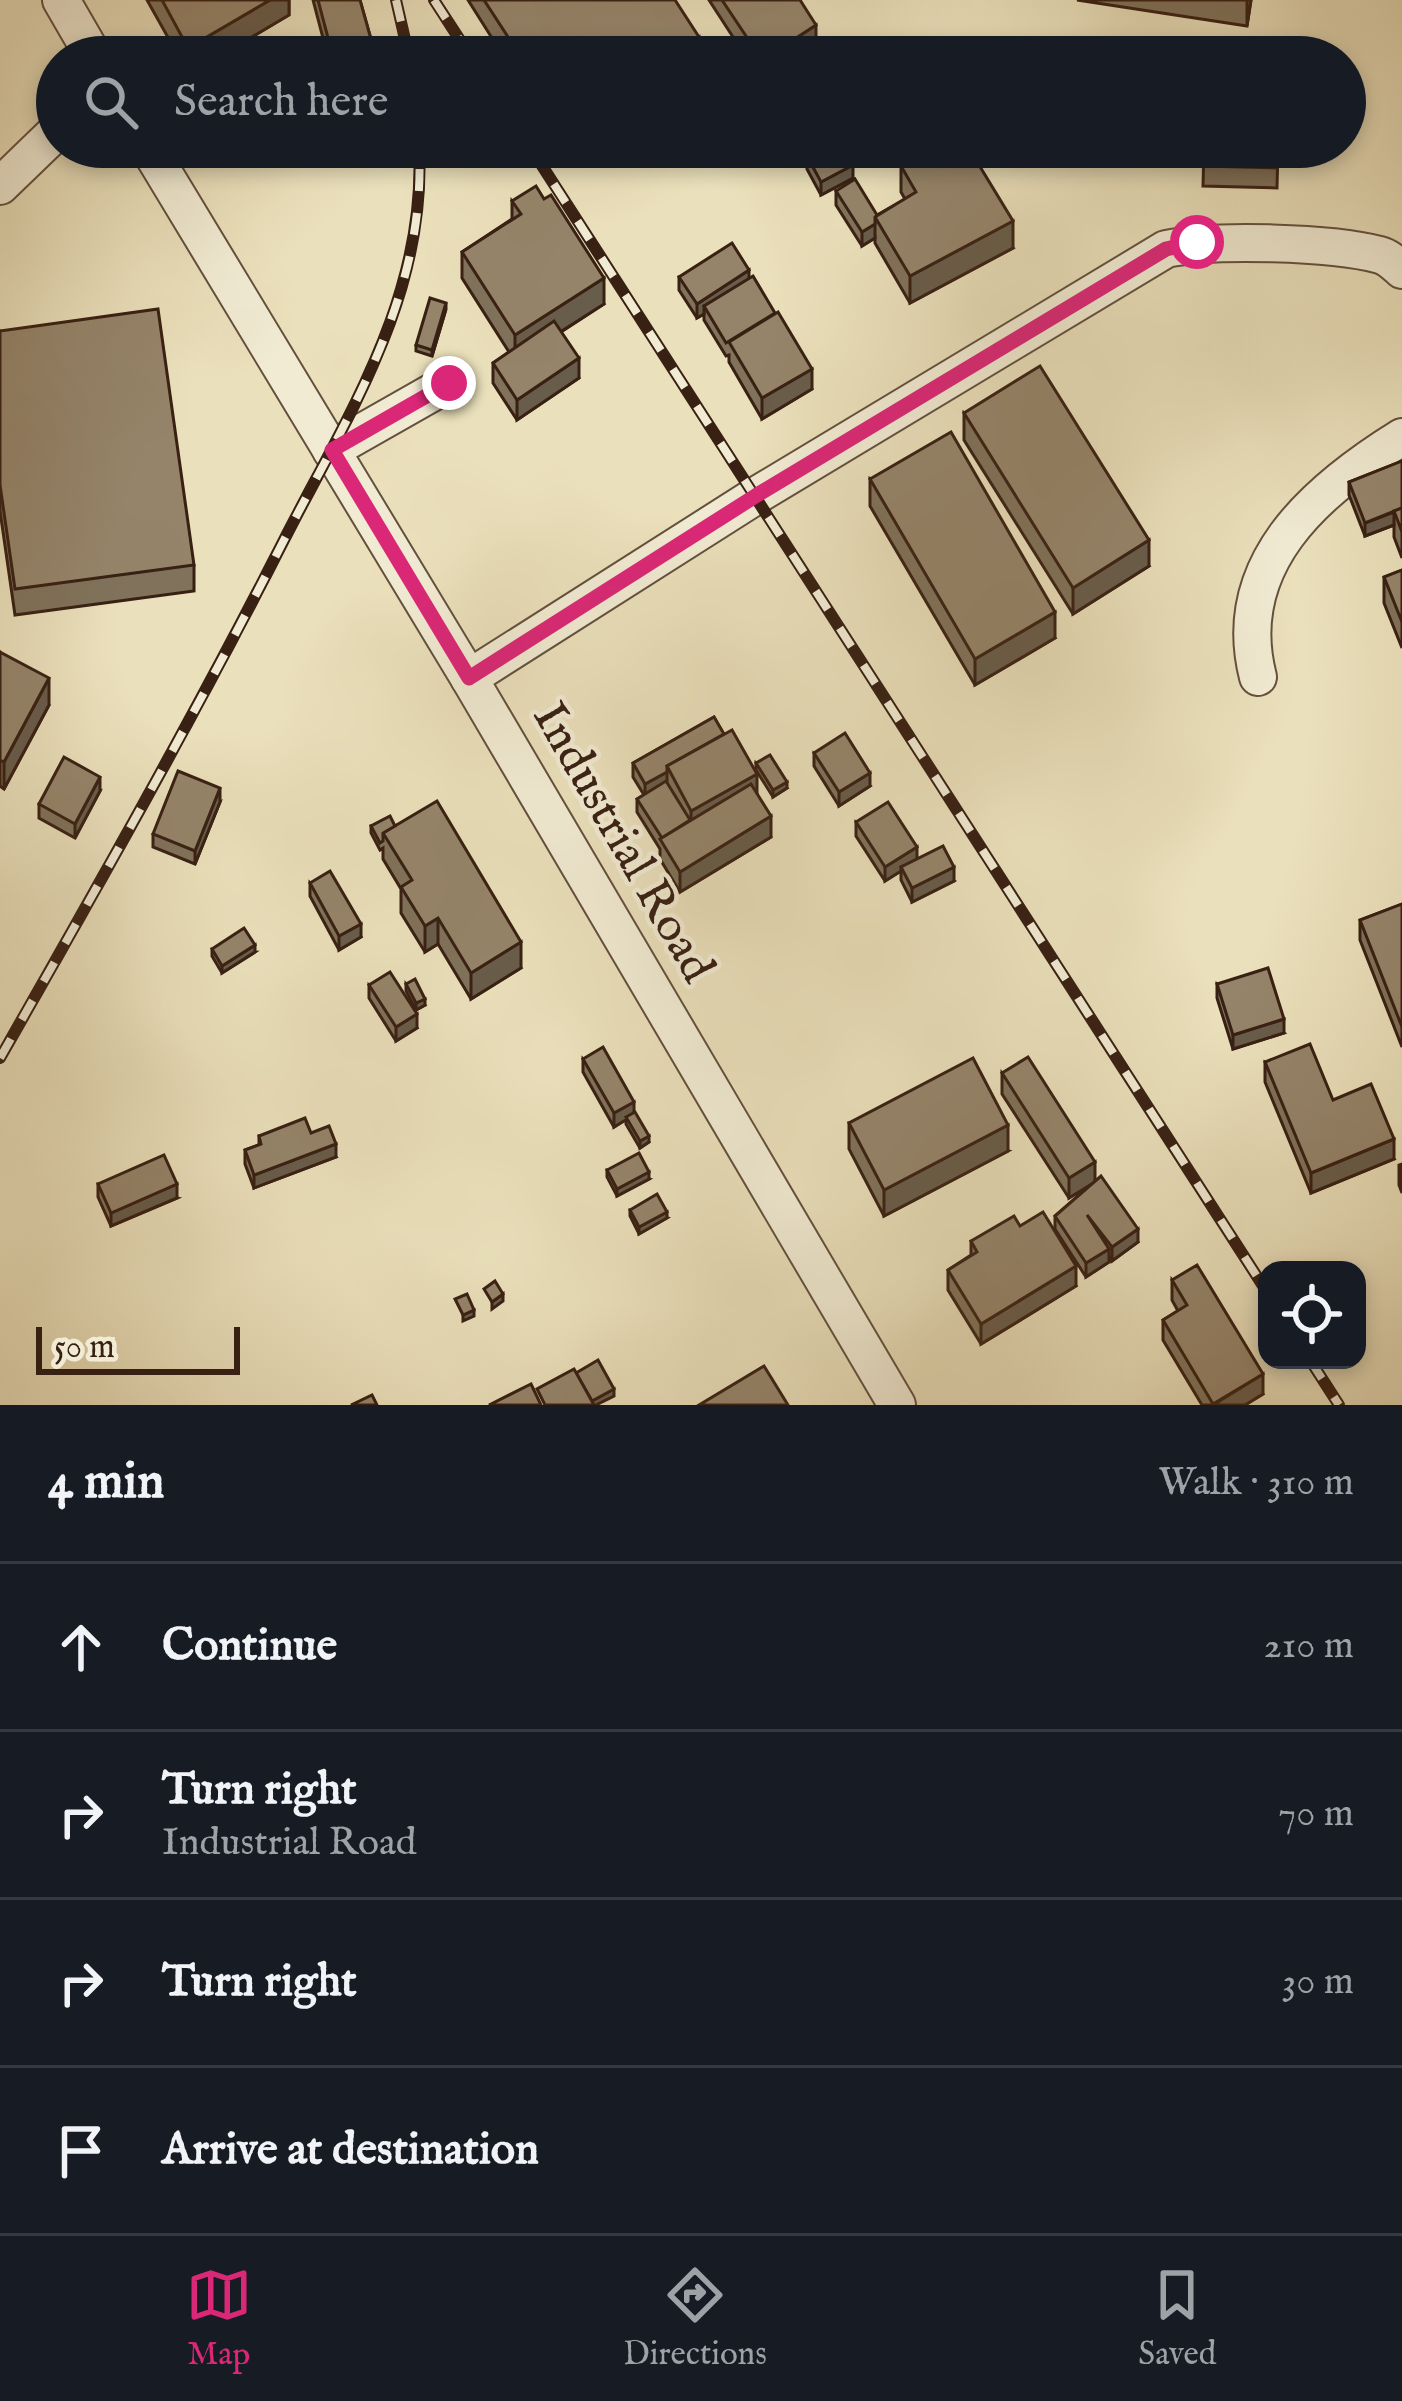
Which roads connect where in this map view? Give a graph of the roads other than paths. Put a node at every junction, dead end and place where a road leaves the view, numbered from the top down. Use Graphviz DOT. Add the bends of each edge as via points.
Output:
graph roads {
  1 [pos="62,0"];
  2 [pos="82,36"];
  3 [pos="36,151"];
  4 [pos="161,168"];
  5 [pos="0,186"];
  6 [pos="1402,270"];
  7 [pos="449,383"];
  8 [pos="1402,437"];
  9 [pos="332,450"];
  10 [pos="1258,677"];
  11 [pos="469,678"];
  12 [pos="897,1405"];
  1 -- 2 [label="street"];
  3 -- 5 [label="street"];
  4 -- 9 [label="street, Industrial Road"];
  6 -- 11 [label="street" via="1384,255 1340,250 1197,242 1166,249"];
  7 -- 9 [label="street"];
  8 -- 10 [label="street" via="1334,484 1286,536 1253,608 1249,640"];
  9 -- 11 [label="street, Industrial Road"];
  11 -- 12 [label="street, Industrial Road"];
}
